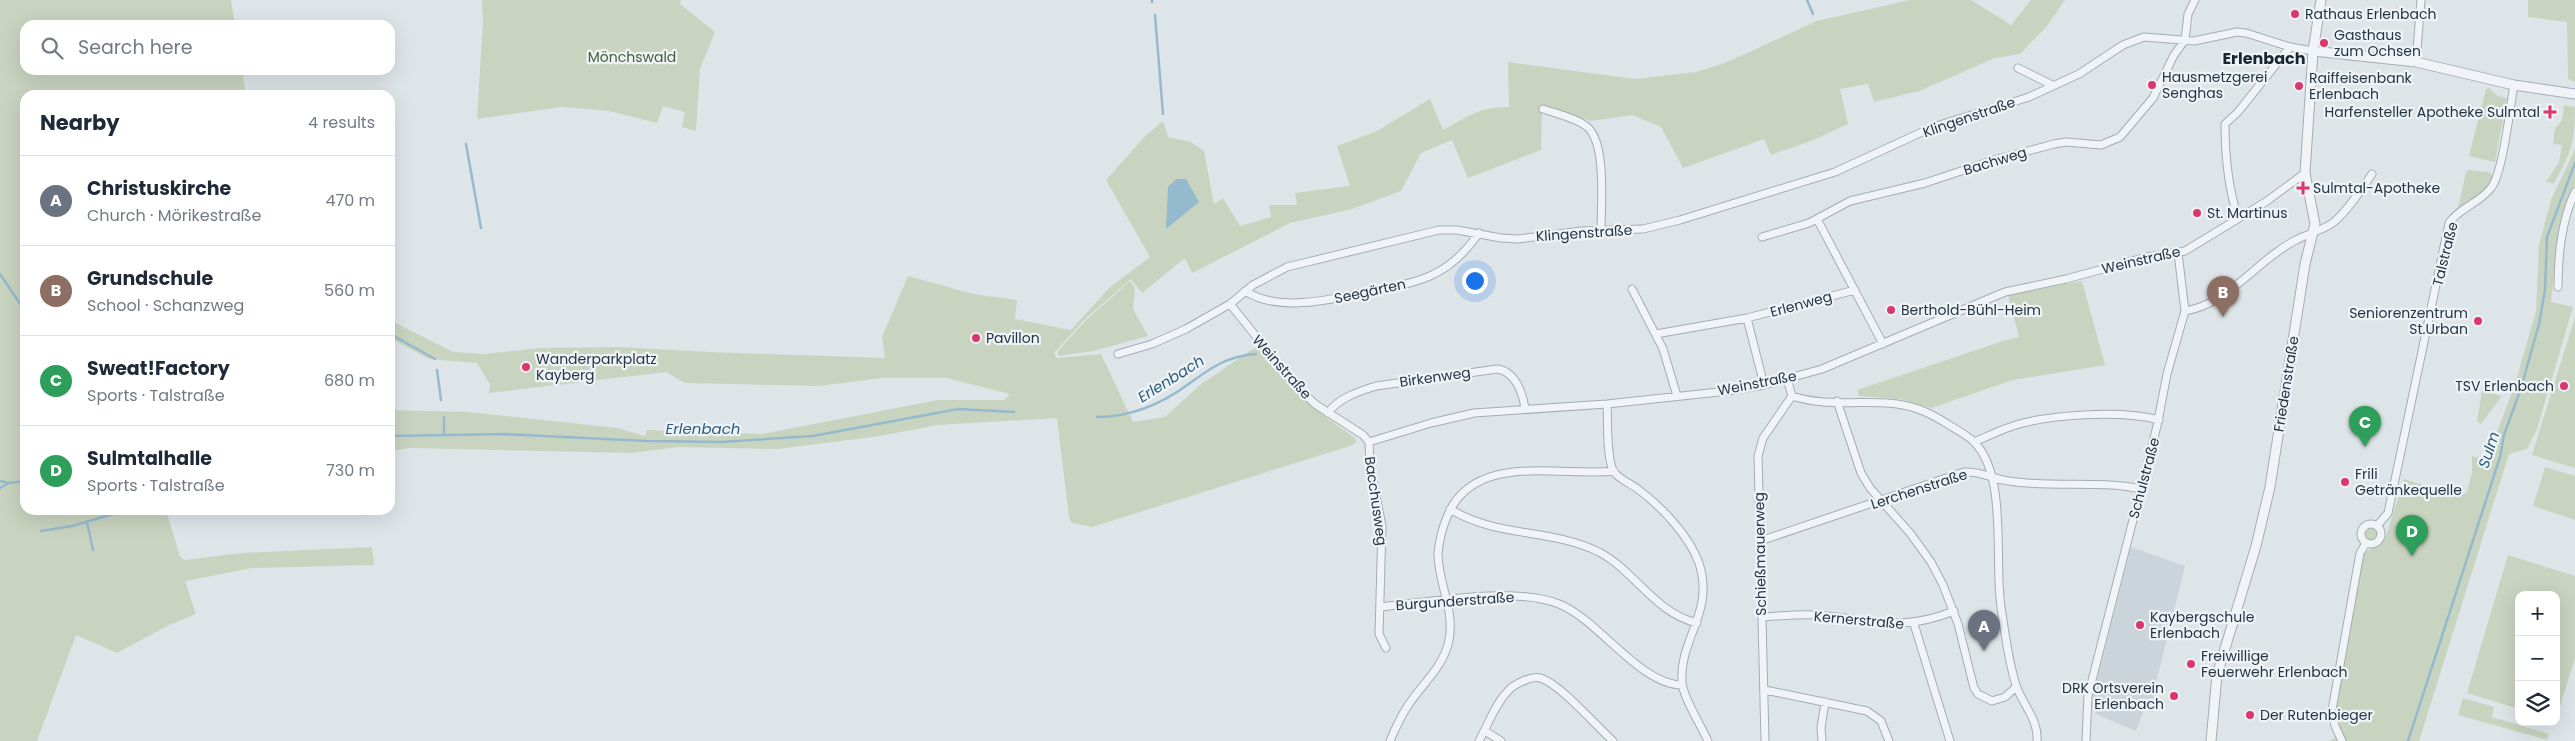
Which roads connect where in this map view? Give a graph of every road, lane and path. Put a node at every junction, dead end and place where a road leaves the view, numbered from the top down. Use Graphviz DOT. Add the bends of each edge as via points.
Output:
graph roads {
  1 [pos="2195,0"];
  2 [pos="2321,0"];
  3 [pos="2421,0"];
  4 [pos="2185,40"];
  5 [pos="2290,47"];
  6 [pos="2313,51"];
  7 [pos="2416,62"];
  8 [pos="2018,68"];
  9 [pos="2052,85"];
  10 [pos="2514,85"];
  11 [pos="2575,94"];
  12 [pos="1543,109"];
  13 [pos="2305,174"];
  14 [pos="2372,174"];
  15 [pos="2575,192"];
  16 [pos="2238,218"];
  17 [pos="1818,219"];
  18 [pos="1601,230"];
  19 [pos="1479,233"];
  20 [pos="2314,234"];
  21 [pos="1762,237"];
  22 [pos="2178,253"];
  23 [pos="2558,287"];
  24 [pos="1632,289"];
  25 [pos="1855,290"];
  26 [pos="1245,292"];
  27 [pos="1230,304"];
  28 [pos="2185,311"];
  29 [pos="1747,318"];
  30 [pos="1656,334"];
  31 [pos="1884,344"];
  32 [pos="1118,354"];
  33 [pos="1787,378"];
  34 [pos="1764,384"];
  35 [pos="1677,396"];
  36 [pos="1792,396"];
  37 [pos="1837,401"];
  38 [pos="1608,404"];
  39 [pos="1525,409"];
  40 [pos="1328,413"];
  41 [pos="2159,420"];
  42 [pos="1369,442"];
  43 [pos="1974,442"];
  44 [pos="1614,471"];
  45 [pos="1993,477"];
  46 [pos="2141,489"];
  47 [pos="1880,501"];
  48 [pos="1450,509"];
  49 [pos="2377,526"];
  50 [pos="1760,540"];
  51 [pos="2366,543"];
  52 [pos="1448,600"];
  53 [pos="1380,607"];
  54 [pos="1954,611"];
  55 [pos="1762,617"];
  56 [pos="1697,623"];
  57 [pos="1914,624"];
  58 [pos="1386,648"];
  59 [pos="1682,685"];
  60 [pos="2016,687"];
  61 [pos="1765,690"];
  62 [pos="1825,702"];
  63 [pos="1485,731"];
  64 [pos="1390,741"];
  65 [pos="1479,741"];
  66 [pos="1501,741"];
  67 [pos="1613,741"];
  68 [pos="1708,741"];
  69 [pos="1765,741"];
  70 [pos="1822,741"];
  71 [pos="1889,741"];
  72 [pos="1950,741"];
  73 [pos="2037,741"];
  74 [pos="2086,741"];
  75 [pos="2211,741"];
  76 [pos="2342,741"];
  1 -- 4 [label="street" via="2188,14"];
  2 -- 6 [label="street, Friedenstraße"];
  3 -- 7 [label="street"];
  4 -- 5 [label="street, Klingenstraße" via="2203,40 2237,32"];
  4 -- 9 [label="street, Klingenstraße" via="2153,36 2134,40 2079,74"];
  4 -- 17 [label="street, Bachweg" via="2153,98 2126,133 2114,140 2101,145 2066,142 2028,151 1925,183 1850,201"];
  5 -- 6 [label="street, Klingenstraße"];
  5 -- 16 [label="street" via="2225,124 2226,165"];
  6 -- 7 [label="street"];
  6 -- 13 [label="street, Friedenstraße"];
  7 -- 10 [label="street"];
  8 -- 9 [label="street"];
  9 -- 18 [label="street, Klingenstraße" via="2028,97 1933,127 1835,172 1644,229"];
  10 -- 11 [label="street"];
  10 -- 49 [label="street, Talstraße" via="2496,180 2483,196 2460,211 2449,223 2388,513"];
  12 -- 18 [label="street" via="1577,121 1596,138 1600,162"];
  13 -- 16 [label="street, Weinstraße" via="2267,202"];
  13 -- 20 [label="street, Friedenstraße" via="2314,214"];
  14 -- 20 [label="street" via="2334,222"];
  15 -- 23 [label="street" via="2561,240"];
  16 -- 22 [label="street, Weinstraße"];
  17 -- 21 [label="street, Bachweg"];
  17 -- 25 [label="street"];
  18 -- 19 [label="street, Klingenstraße" via="1518,238"];
  19 -- 26 [label="street, Klingenstraße" via="1439,230 1287,267"];
  19 -- 26 [label="street, Seegärten" via="1444,269 1400,285 1301,304 1265,299"];
  20 -- 28 [label="street" via="2297,239 2276,253 2214,301"];
  20 -- 75 [label="street, Friedenstraße" via="2305,264 2264,512 2219,667"];
  22 -- 28 [label="street, Schulstraße"];
  22 -- 31 [label="street, Weinstraße" via="2147,257 2005,292"];
  24 -- 30 [label="street"];
  25 -- 29 [label="street, Erlenweg"];
  25 -- 31 [label="street"];
  26 -- 27 [label="street, Klingenstraße"];
  27 -- 32 [label="street, Klingenstraße" via="1186,329"];
  27 -- 40 [label="street, Weinstraße" via="1296,386"];
  28 -- 41 [label="street, Schulstraße" via="2167,374"];
  29 -- 30 [label="street, Erlenweg"];
  29 -- 34 [label="street"];
  30 -- 35 [label="street"];
  31 -- 33 [label="street, Weinstraße" via="1822,369"];
  33 -- 34 [label="street, Weinstraße"];
  33 -- 36 [label="street"];
  34 -- 35 [label="street, Weinstraße"];
  35 -- 38 [label="street, Weinstraße"];
  36 -- 37 [label="street"];
  36 -- 50 [label="street, Schießmauerweg" via="1759,446"];
  37 -- 43 [label="street" via="1916,407"];
  37 -- 47 [label="street" via="1862,474"];
  38 -- 39 [label="street, Weinstraße"];
  38 -- 44 [label="street"];
  39 -- 40 [label="street, Birkenweg" via="1519,387 1504,370 1497,369 1376,386 1332,406"];
  39 -- 42 [label="street, Weinstraße" via="1453,417"];
  40 -- 42 [label="street, Weinstraße"];
  41 -- 43 [label="street" via="2145,416 2107,415 2036,421 2010,426"];
  41 -- 46 [label="street, Schulstraße"];
  42 -- 53 [label="street, Bacchusweg" via="1370,466 1382,526"];
  43 -- 45 [label="street"];
  44 -- 48 [label="street" via="1516,472 1491,476 1462,492"];
  44 -- 56 [label="street" via="1660,509 1691,548 1703,579 1702,611"];
  45 -- 46 [label="street, Lerchenstraße" via="2010,481 2108,484"];
  45 -- 47 [label="street, Lerchenstraße" via="1964,472"];
  45 -- 60 [label="street" via="2000,600"];
  46 -- 74 [label="street, Schulstraße" via="2087,703"];
  47 -- 50 [label="street, Lerchenstraße"];
  47 -- 54 [label="street" via="1931,562"];
  48 -- 52 [label="street" via="1438,552 1439,572"];
  48 -- 56 [label="street" via="1480,524 1560,538 1596,551 1609,558 1672,612"];
  49 -- 51 [label="street, Talstraße" via="2381,532 2378,541"];
  49 -- 51 [label="street, Talstraße" via="2370,524 2364,527 2361,536"];
  50 -- 55 [label="street, Schießmauerweg"];
  51 -- 76 [label="street, Talstraße" via="2360,553 2332,710"];
  52 -- 53 [label="street, Burgunderstraße"];
  52 -- 59 [label="street, Burgunderstraße" via="1512,596 1546,600 1584,618 1624,655 1647,671 1667,683"];
  52 -- 64 [label="street" via="1449,640 1442,658 1407,705"];
  53 -- 58 [label="street, Bacchusweg" via="1379,634"];
  54 -- 57 [label="street, Kernerstraße"];
  54 -- 60 [label="street" via="1971,680 1978,694 1992,701 1998,700"];
  55 -- 57 [label="street, Kernerstraße" via="1816,615 1895,625"];
  55 -- 61 [label="street, Schießmauerweg"];
  56 -- 59 [label="street" via="1687,652"];
  57 -- 72 [label="street"];
  59 -- 68 [label="street"];
  60 -- 73 [label="street" via="2036,727"];
  61 -- 62 [label="street"];
  61 -- 69 [label="street, Schießmauerweg"];
  62 -- 70 [label="street"];
  62 -- 71 [label="street" via="1874,715 1881,722"];
  63 -- 65 [label="street"];
  63 -- 66 [label="street"];
  63 -- 67 [label="street" via="1509,689 1538,678 1560,691"];
}
